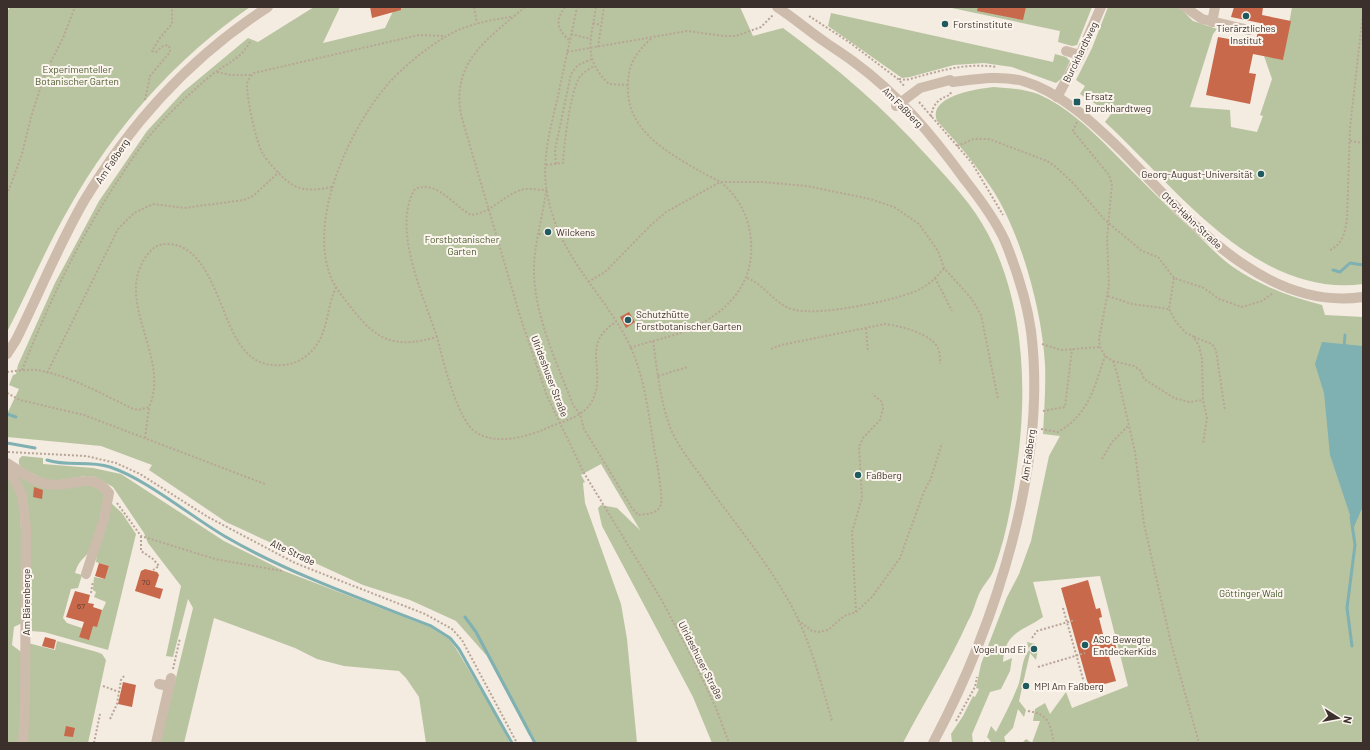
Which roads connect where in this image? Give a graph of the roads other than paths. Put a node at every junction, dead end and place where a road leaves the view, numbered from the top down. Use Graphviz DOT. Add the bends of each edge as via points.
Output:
graph roads {
  1 [pos="268,7"];
  2 [pos="1101,7"];
  3 [pos="1185,7"];
  4 [pos="1215,7"];
  5 [pos="779,8"];
  6 [pos="1212,22"];
  7 [pos="1249,30"];
  8 [pos="1066,51"];
  9 [pos="1080,55"];
  10 [pos="1057,97"];
  11 [pos="900,106"];
  12 [pos="1363,297"];
  13 [pos="7,354"];
  14 [pos="7,464"];
  15 [pos="86,574"];
  16 [pos="166,683"];
  17 [pos="23,743"];
  18 [pos="156,743"];
  19 [pos="933,743"];
  1 -- 13 [label="street, Am Faßberg" via="217,43 176,80 131,133 84,201"];
  2 -- 9 [label="street, Burckhardtweg"];
  3 -- 6 [label="street" via="1196,16"];
  4 -- 6 [label="street"];
  5 -- 11 [label="street, Am Faßberg" via="840,53"];
  6 -- 7 [label="street"];
  8 -- 9 [label="street"];
  9 -- 10 [label="street, Burckhardtweg"];
  10 -- 11 [label="street, Otto-Hahn-Straße" via="1022,81 1002,78 954,82 923,93"];
  10 -- 12 [label="street, Otto-Hahn-Straße" via="1096,126 1206,234 1258,274 1283,286 1324,297"];
  11 -- 19 [label="street, Am Faßberg" via="941,155 958,169 985,206 1004,239 1030,330 1034,387 1031,444 1015,529 1000,585 963,680"];
  14 -- 15 [label="street" via="42,483 59,485 86,480 98,483 109,493 104,520"];
  14 -- 17 [label="street, Am Bärenberge" via="22,495 25,518 26,655"];
  16 -- 18 [label="street"];
}
